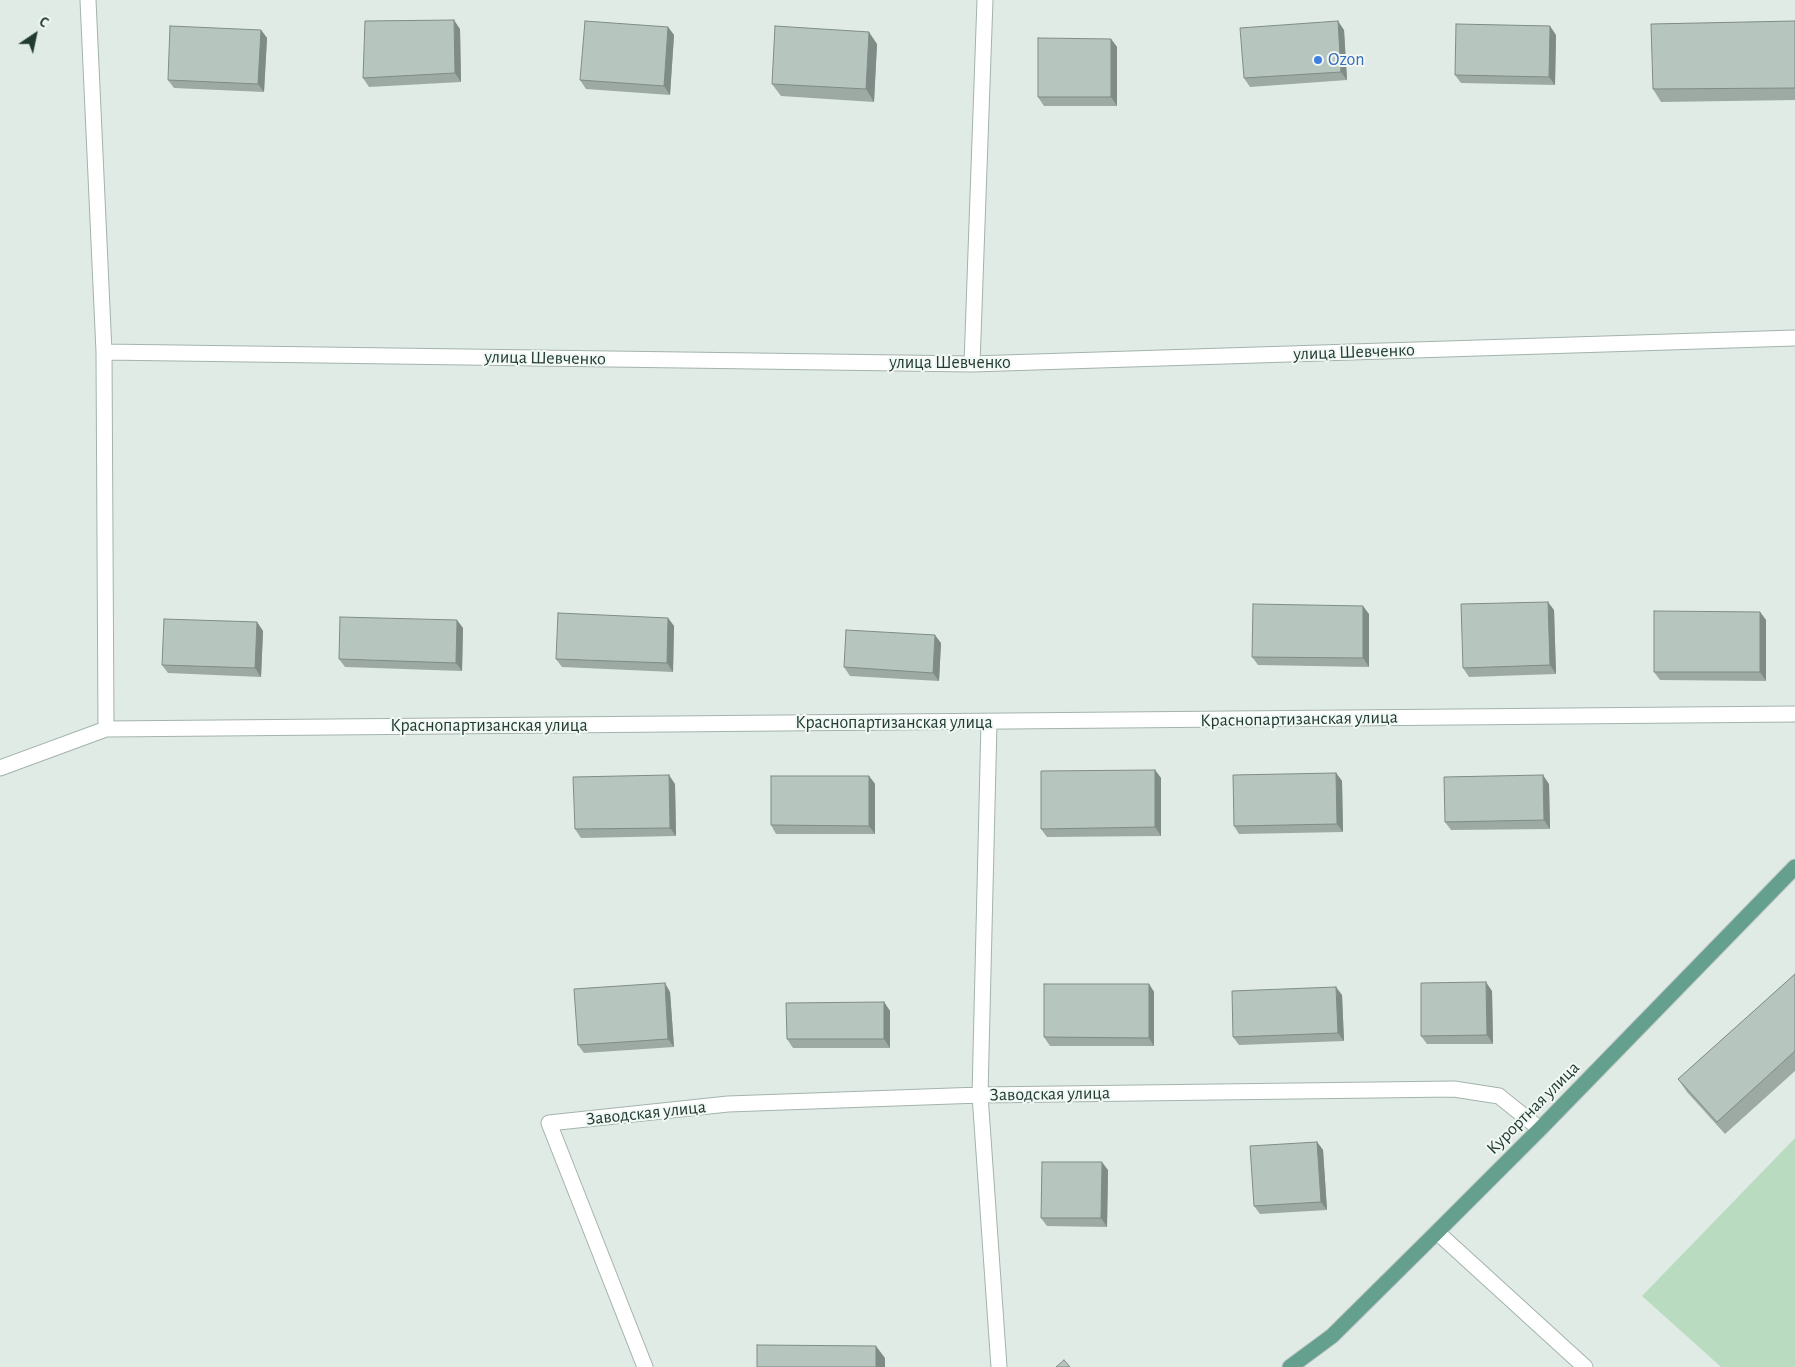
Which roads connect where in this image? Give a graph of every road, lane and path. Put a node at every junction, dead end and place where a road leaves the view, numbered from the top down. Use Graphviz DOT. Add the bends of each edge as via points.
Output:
graph roads {
  1 [pos="88,0"];
  2 [pos="985,0"];
  3 [pos="1795,338"];
  4 [pos="104,352"];
  5 [pos="972,364"];
  6 [pos="1795,714"];
  7 [pos="989,722"];
  8 [pos="106,730"];
  9 [pos="0,768"];
  10 [pos="1795,867"];
  11 [pos="980,1095"];
  12 [pos="1540,1129"];
  13 [pos="1437,1232"];
  14 [pos="645,1367"];
  15 [pos="999,1367"];
  16 [pos="1290,1367"];
  17 [pos="1585,1367"];
  1 -- 4 [label="street"];
  2 -- 5 [label="street"];
  3 -- 5 [label="street, улица Шевченко"];
  4 -- 5 [label="street, улица Шевченко"];
  4 -- 8 [label="street"];
  6 -- 7 [label="street, Краснопартизанская улица"];
  7 -- 8 [label="street, Краснопартизанская улица"];
  7 -- 11 [label="street"];
  8 -- 9 [label="street, Краснопартизанская улица"];
  10 -- 12 [label="main road, Курортная улица"];
  11 -- 12 [label="street, Заводская улица" via="1454,1089 1499,1096"];
  11 -- 14 [label="street, Заводская улица" via="728,1104 550,1123"];
  11 -- 15 [label="street"];
  12 -- 13 [label="main road, Курортная улица"];
  13 -- 16 [label="main road, Курортная улица" via="1332,1336"];
  13 -- 17 [label="street"];
}
